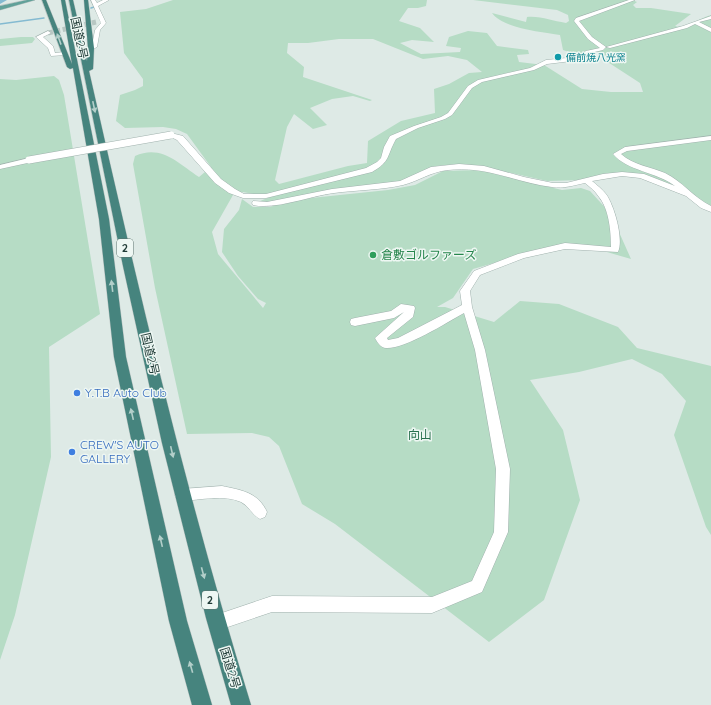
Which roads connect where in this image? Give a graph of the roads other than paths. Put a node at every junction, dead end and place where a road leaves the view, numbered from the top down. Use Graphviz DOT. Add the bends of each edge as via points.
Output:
graph roads {
  1 [pos="33,0"];
  2 [pos="44,0"];
  3 [pos="63,0"];
  4 [pos="71,0"];
  5 [pos="86,0"];
  6 [pos="93,0"];
  7 [pos="107,0"];
  8 [pos="633,0"];
  9 [pos="96,5"];
  10 [pos="0,8"];
  11 [pos="711,17"];
  12 [pos="104,21"];
  13 [pos="96,22"];
  14 [pos="695,22"];
  15 [pos="711,30"];
  16 [pos="48,33"];
  17 [pos="604,47"];
  18 [pos="91,48"];
  19 [pos="619,51"];
  20 [pos="612,53"];
  21 [pos="64,54"];
  22 [pos="85,89"];
  23 [pos="711,138"];
  24 [pos="0,167"];
  25 [pos="587,180"];
  26 [pos="688,194"];
  27 [pos="254,197"];
  28 [pos="711,209"];
  29 [pos="467,307"];
  30 [pos="356,322"];
  31 [pos="182,495"];
  32 [pos="260,512"];
  33 [pos="216,623"];
  34 [pos="202,705"];
  35 [pos="241,705"];
  1 -- 10 [label="main road"];
  21 -- 2 [label="highway, 2, one-way"];
  3 -- 22 [label="highway, 国道2号 / 2"];
  4 -- 22 [label="highway, 国道2号 / 2"];
  5 -- 18 [label="highway, 2"];
  6 -- 9 [label="street"];
  7 -- 9 [label="street"];
  8 -- 17 [label="street" via="576,21 590,38"];
  9 -- 12 [label="street"];
  11 -- 14 [label="street"];
  12 -- 13 [label="street"];
  12 -- 18 [label="street" via="98,30 94,47"];
  14 -- 15 [label="street"];
  14 -- 17 [label="street" via="685,28"];
  16 -- 21 [label="street" via="39,36 51,47 53,55"];
  17 -- 19 [label="street"];
  17 -- 20 [label="street" via="604,52"];
  17 -- 27 [label="street" via="588,52 578,59 546,62 532,69 480,81 470,87 450,114 393,138 385,158 369,170"];
  18 -- 22 [label="highway, 2"];
  21 -- 22 [label="highway, 2"];
  22 -- 31 [label="highway, 国道2号 / 2, one-way" via="117,214"];
  34 -- 22 [label="highway, 国道2号 / 2, one-way" via="178,621 120,357 104,219"];
  23 -- 26 [label="street" via="625,149 618,154 619,157 676,182"];
  24 -- 27 [label="street, bridge" via="171,135 180,138 218,181 239,195"];
  25 -- 26 [label="street" via="622,174 641,176"];
  25 -- 27 [label="street" via="553,184 484,168 459,166 434,169 402,183 332,191 267,204 256,203"];
  25 -- 29 [label="street" via="604,197 616,242 615,250 565,246 521,256 477,273 466,291"];
  26 -- 28 [label="street" via="700,205"];
  29 -- 30 [label="street" via="400,342 386,344 380,338 409,314 410,308 401,308 394,314"];
  29 -- 33 [label="street" via="480,350 503,469 501,532 477,587 432,605 272,604"];
  31 -- 32 [label="street" via="222,492 246,497"];
  31 -- 33 [label="highway, 国道2号 / 2, one-way"];
  33 -- 35 [label="highway, 国道2号 / 2"];
}
